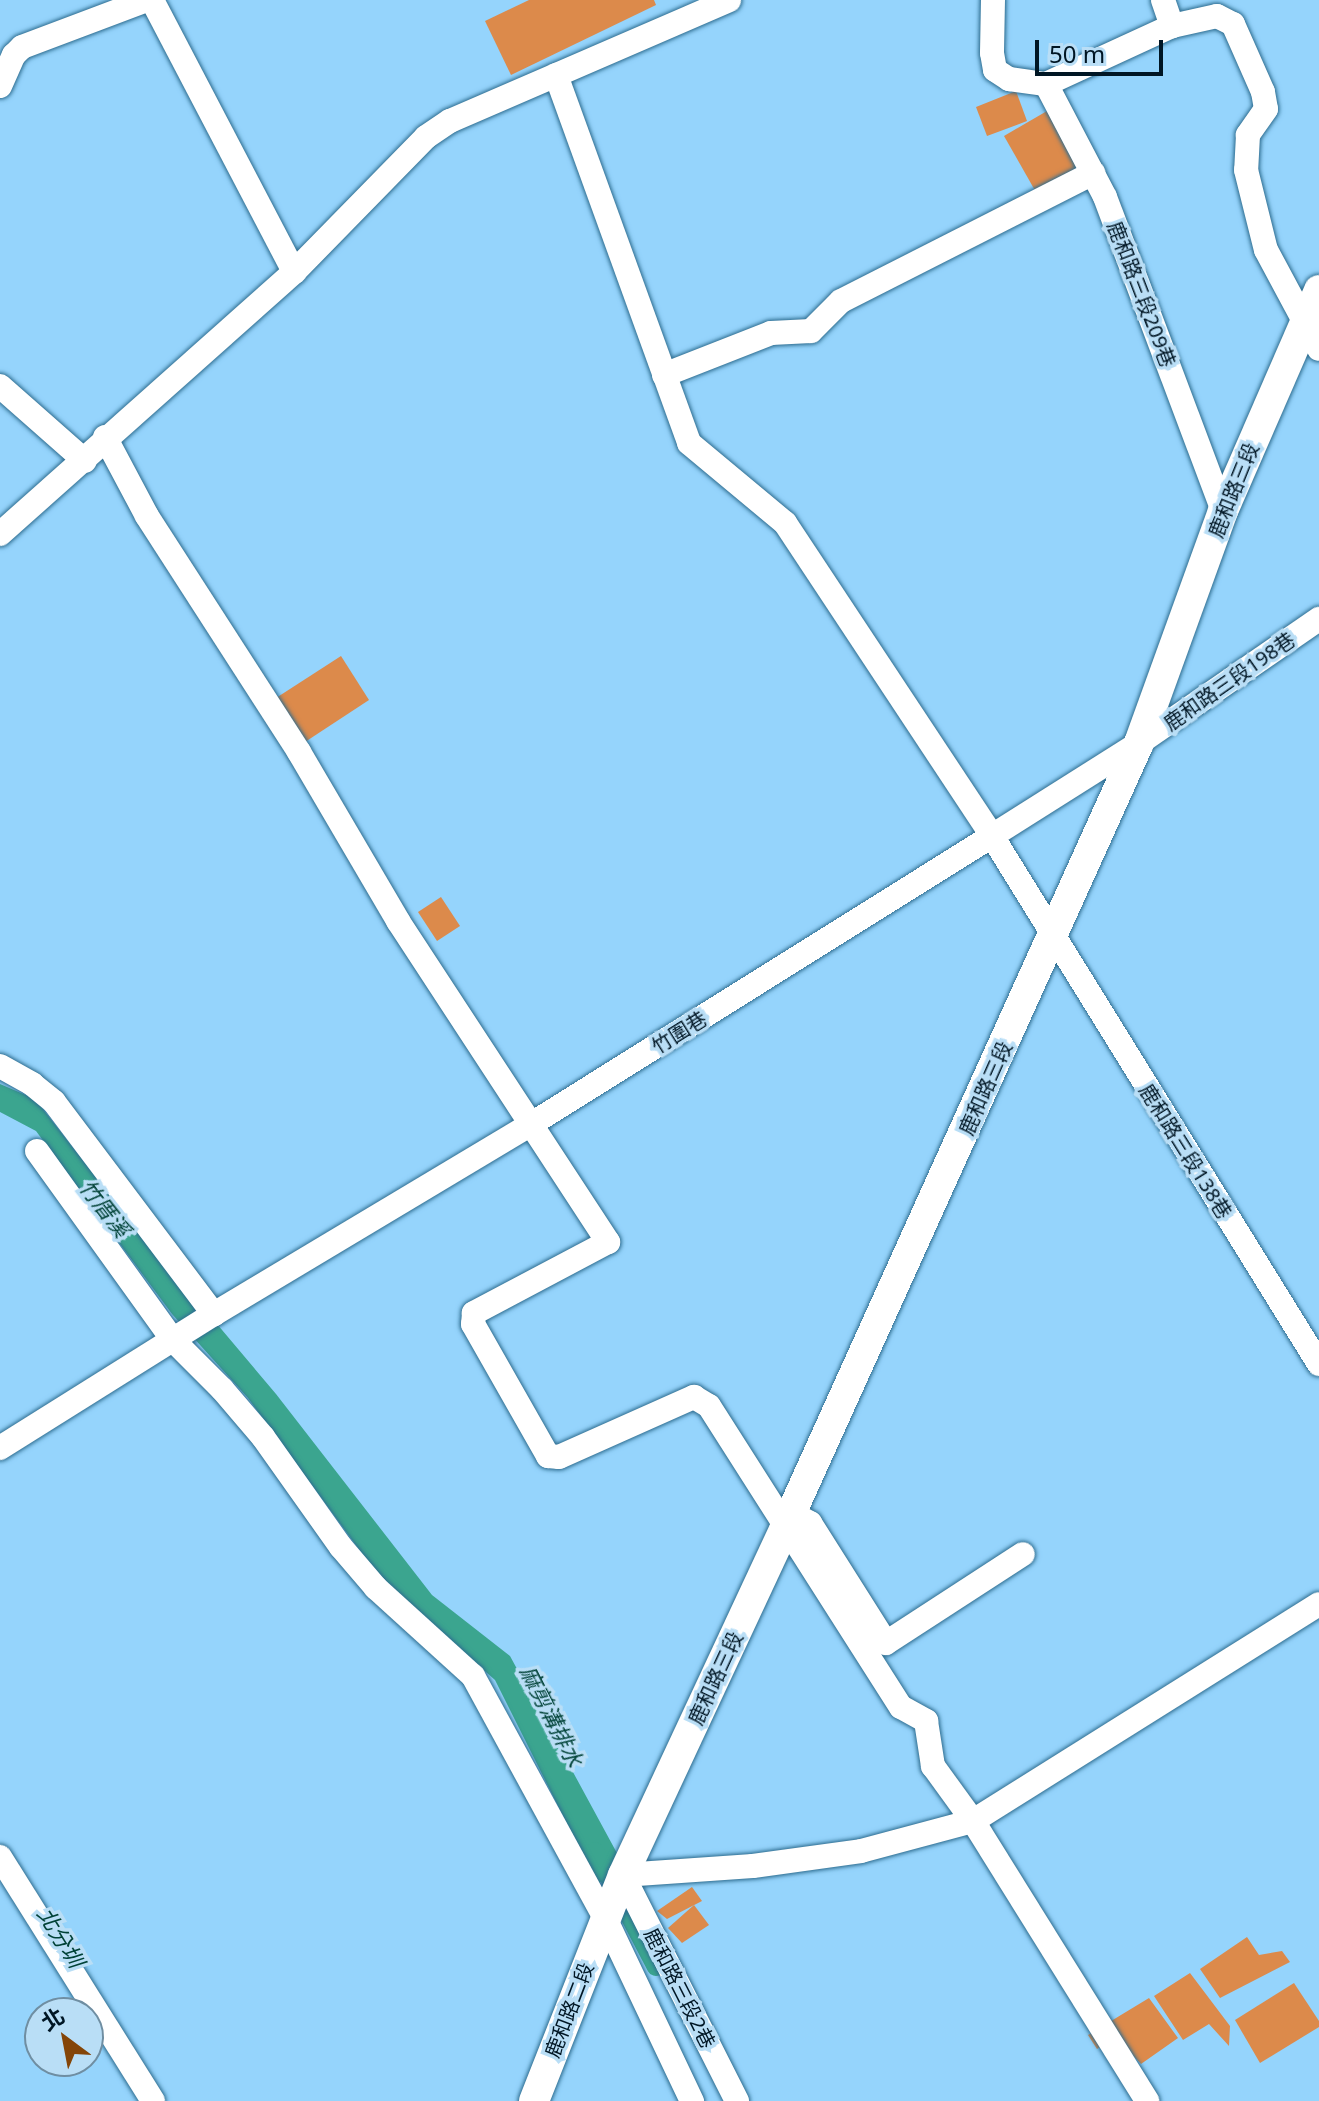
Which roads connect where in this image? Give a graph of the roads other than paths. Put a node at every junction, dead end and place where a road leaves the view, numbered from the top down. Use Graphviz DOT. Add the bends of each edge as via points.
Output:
graph roads {
  1 [pos="149,0"];
  2 [pos="729,0"];
  3 [pos="993,0"];
  4 [pos="1163,0"];
  5 [pos="1172,26"];
  6 [pos="556,75"];
  7 [pos="1046,84"];
  8 [pos="0,86"];
  9 [pos="1093,173"];
  10 [pos="294,272"];
  11 [pos="1319,290"];
  12 [pos="1311,337"];
  13 [pos="664,375"];
  14 [pos="0,386"];
  15 [pos="105,437"];
  16 [pos="85,461"];
  17 [pos="1223,511"];
  18 [pos="0,534"];
  19 [pos="1319,619"];
  20 [pos="1139,743"];
  21 [pos="992,836"];
  22 [pos="1053,939"];
  23 [pos="0,1066"];
  24 [pos="533,1123"];
  25 [pos="37,1151"];
  26 [pos="214,1314"];
  27 [pos="172,1339"];
  28 [pos="1319,1364"];
  29 [pos="0,1448"];
  30 [pos="788,1520"];
  31 [pos="1023,1554"];
  32 [pos="1319,1604"];
  33 [pos="973,1821"];
  34 [pos="0,1857"];
  35 [pos="623,1875"];
  36 [pos="605,1918"];
  37 [pos="153,2101"];
  38 [pos="534,2101"];
  39 [pos="692,2101"];
  40 [pos="737,2101"];
  41 [pos="1147,2101"];
  1 -- 8 [label="street" via="22,47"];
  1 -- 10 [label="street"];
  2 -- 6 [label="street"];
  3 -- 7 [label="street" via="995,70 1009,79"];
  4 -- 5 [label="street"];
  5 -- 7 [label="street"];
  5 -- 12 [label="street" via="1217,16 1233,24 1239,37 1266,109 1248,135 1246,170 1266,250"];
  6 -- 10 [label="street" via="450,121 426,137"];
  6 -- 13 [label="street, 鹿和路三段138巷"];
  7 -- 9 [label="street, 鹿和路三段209巷"];
  9 -- 13 [label="street" via="841,301 811,331 771,333"];
  9 -- 17 [label="street, 鹿和路三段209巷"];
  10 -- 15 [label="street"];
  11 -- 12 [label="main road, 鹿和路三段"];
  12 -- 17 [label="main road, 鹿和路三段"];
  13 -- 21 [label="street, 鹿和路三段138巷" via="689,443 785,523"];
  14 -- 16 [label="street"];
  15 -- 16 [label="street"];
  15 -- 24 [label="street" via="147,516 299,752 398,921"];
  16 -- 18 [label="street"];
  17 -- 20 [label="main road, 鹿和路三段"];
  19 -- 20 [label="street, 鹿和路三段198巷"];
  20 -- 21 [label="street, 竹圍巷"];
  20 -- 22 [label="main road, 鹿和路三段"];
  21 -- 22 [label="street, 鹿和路三段138巷"];
  21 -- 24 [label="street, 竹圍巷"];
  22 -- 28 [label="street, 鹿和路三段138巷"];
  22 -- 30 [label="main road, 鹿和路三段"];
  23 -- 26 [label="street" via="54,1102"];
  24 -- 26 [label="street, 竹圍巷"];
  24 -- 30 [label="street" via="608,1242 474,1313 473,1324 548,1456 559,1457 694,1397 709,1406"];
  25 -- 27 [label="street"];
  26 -- 27 [label="street, 竹圍巷"];
  27 -- 29 [label="street, 竹圍巷"];
  27 -- 36 [label="street" via="263,1437 376,1588 473,1676"];
  30 -- 31 [label="street" via="810,1523 886,1643"];
  30 -- 33 [label="street" via="901,1707 926,1721 933,1766"];
  30 -- 35 [label="main road, 鹿和路三段"];
  32 -- 33 [label="street"];
  33 -- 35 [label="street" via="861,1851 753,1866"];
  33 -- 41 [label="street"];
  34 -- 37 [label="street"];
  35 -- 36 [label="main road, 鹿和路三段"];
  35 -- 40 [label="street, 鹿和路三段2巷"];
  36 -- 38 [label="main road, 鹿和路二段"];
  36 -- 39 [label="street"];
}
